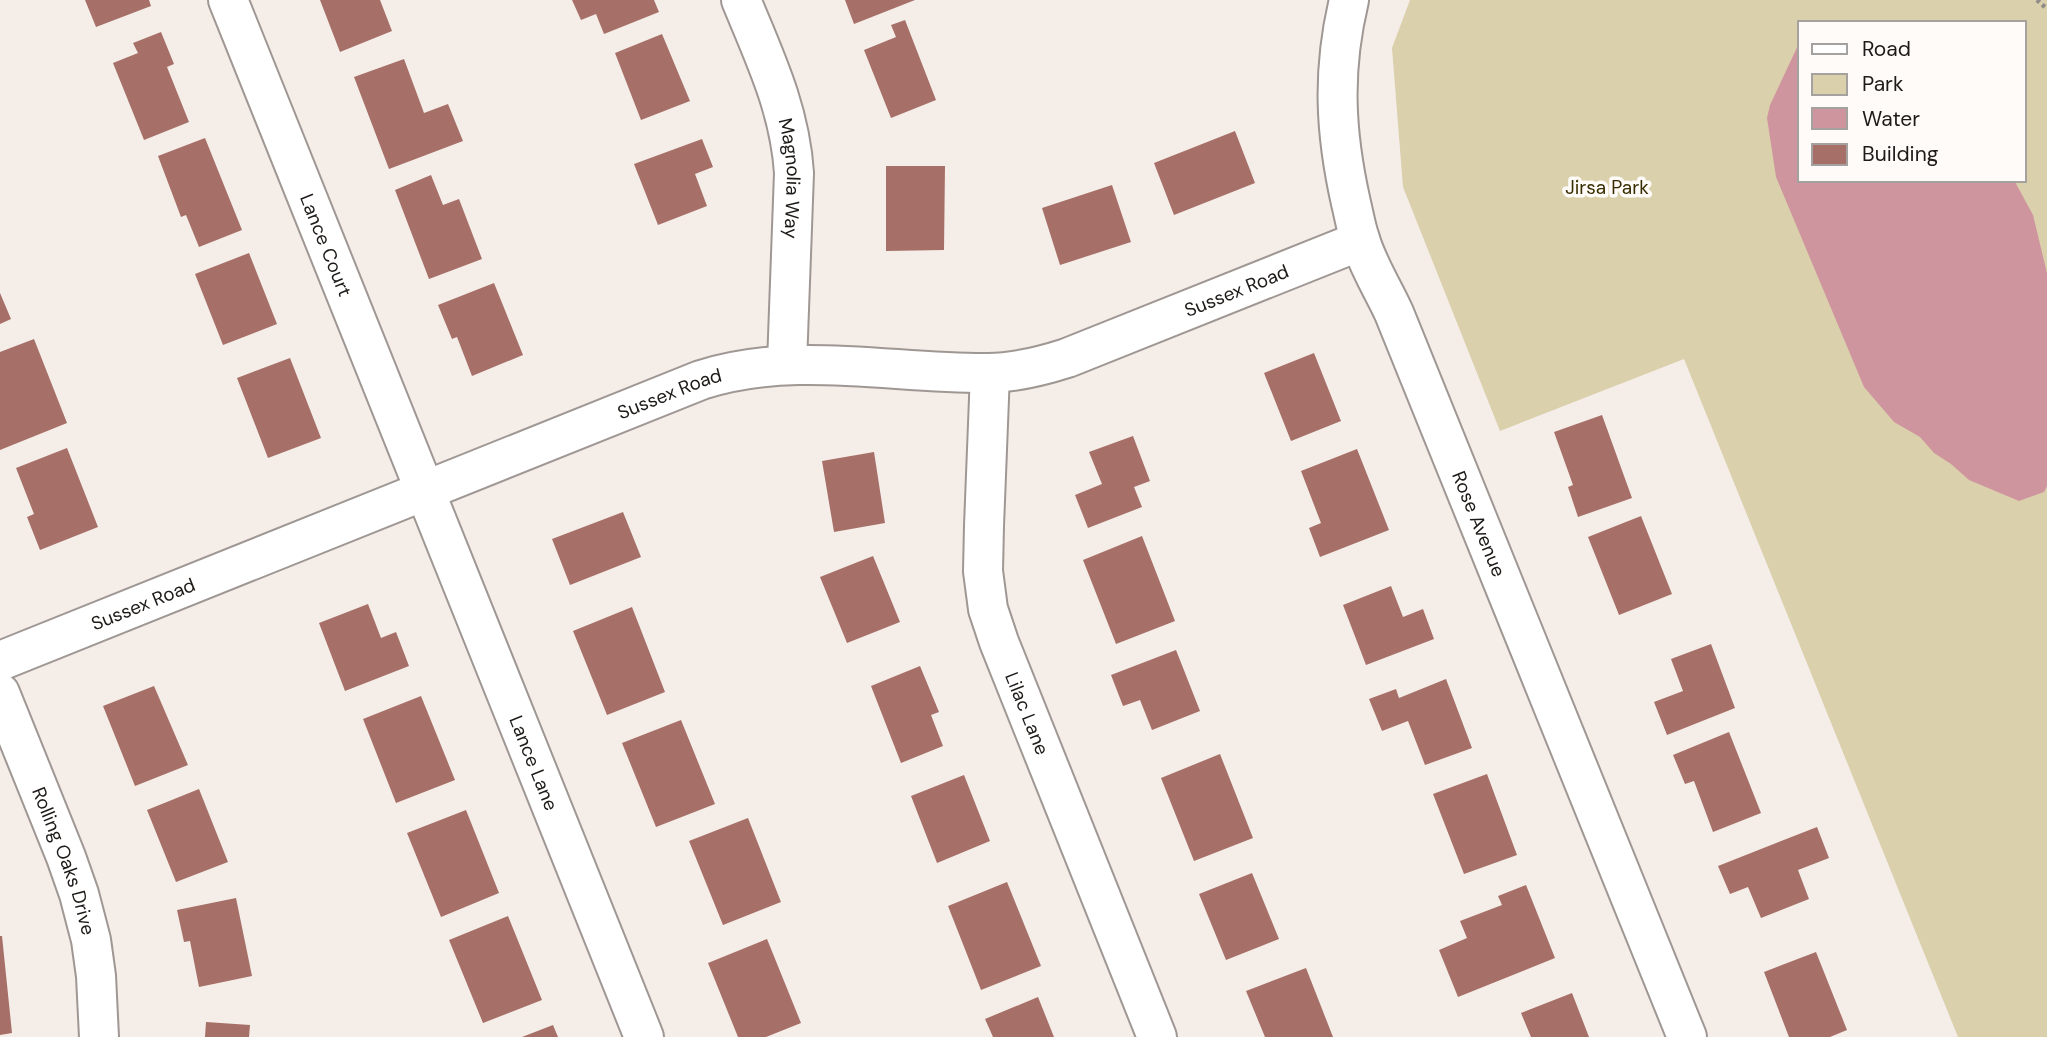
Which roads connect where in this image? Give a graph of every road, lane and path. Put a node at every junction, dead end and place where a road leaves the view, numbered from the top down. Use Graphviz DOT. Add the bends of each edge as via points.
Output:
graph roads {
  1 [pos="228,0"];
  2 [pos="741,0"];
  3 [pos="1349,0"];
  4 [pos="2037,0"];
  5 [pos="2047,9"];
  6 [pos="1360,241"];
  7 [pos="787,364"];
  8 [pos="990,373"];
  9 [pos="424,491"];
  10 [pos="0,661"];
  11 [pos="0,693"];
  12 [pos="99,1037"];
  13 [pos="643,1037"];
  14 [pos="1157,1037"];
  15 [pos="1687,1037"];
  1 -- 9 [label="street, Lance Court"];
  2 -- 7 [label="street, Magnolia Way" via="779,93 793,148"];
  3 -- 6 [label="street, Rose Avenue" via="1337,86 1338,133"];
  4 -- 5 [label="path"];
  6 -- 8 [label="street, Sussex Road" via="1067,358"];
  6 -- 15 [label="street, Rose Avenue" via="1394,313"];
  7 -- 8 [label="street, Sussex Road"];
  7 -- 9 [label="street, Sussex Road" via="729,371 701,380"];
  8 -- 14 [label="street, Lilac Lane" via="984,526 988,609"];
  9 -- 10 [label="street, Sussex Road"];
  9 -- 13 [label="street, Lance Lane"];
  11 -- 12 [label="street, Rolling Oaks Drive" via="79,894 91,940"];
}
